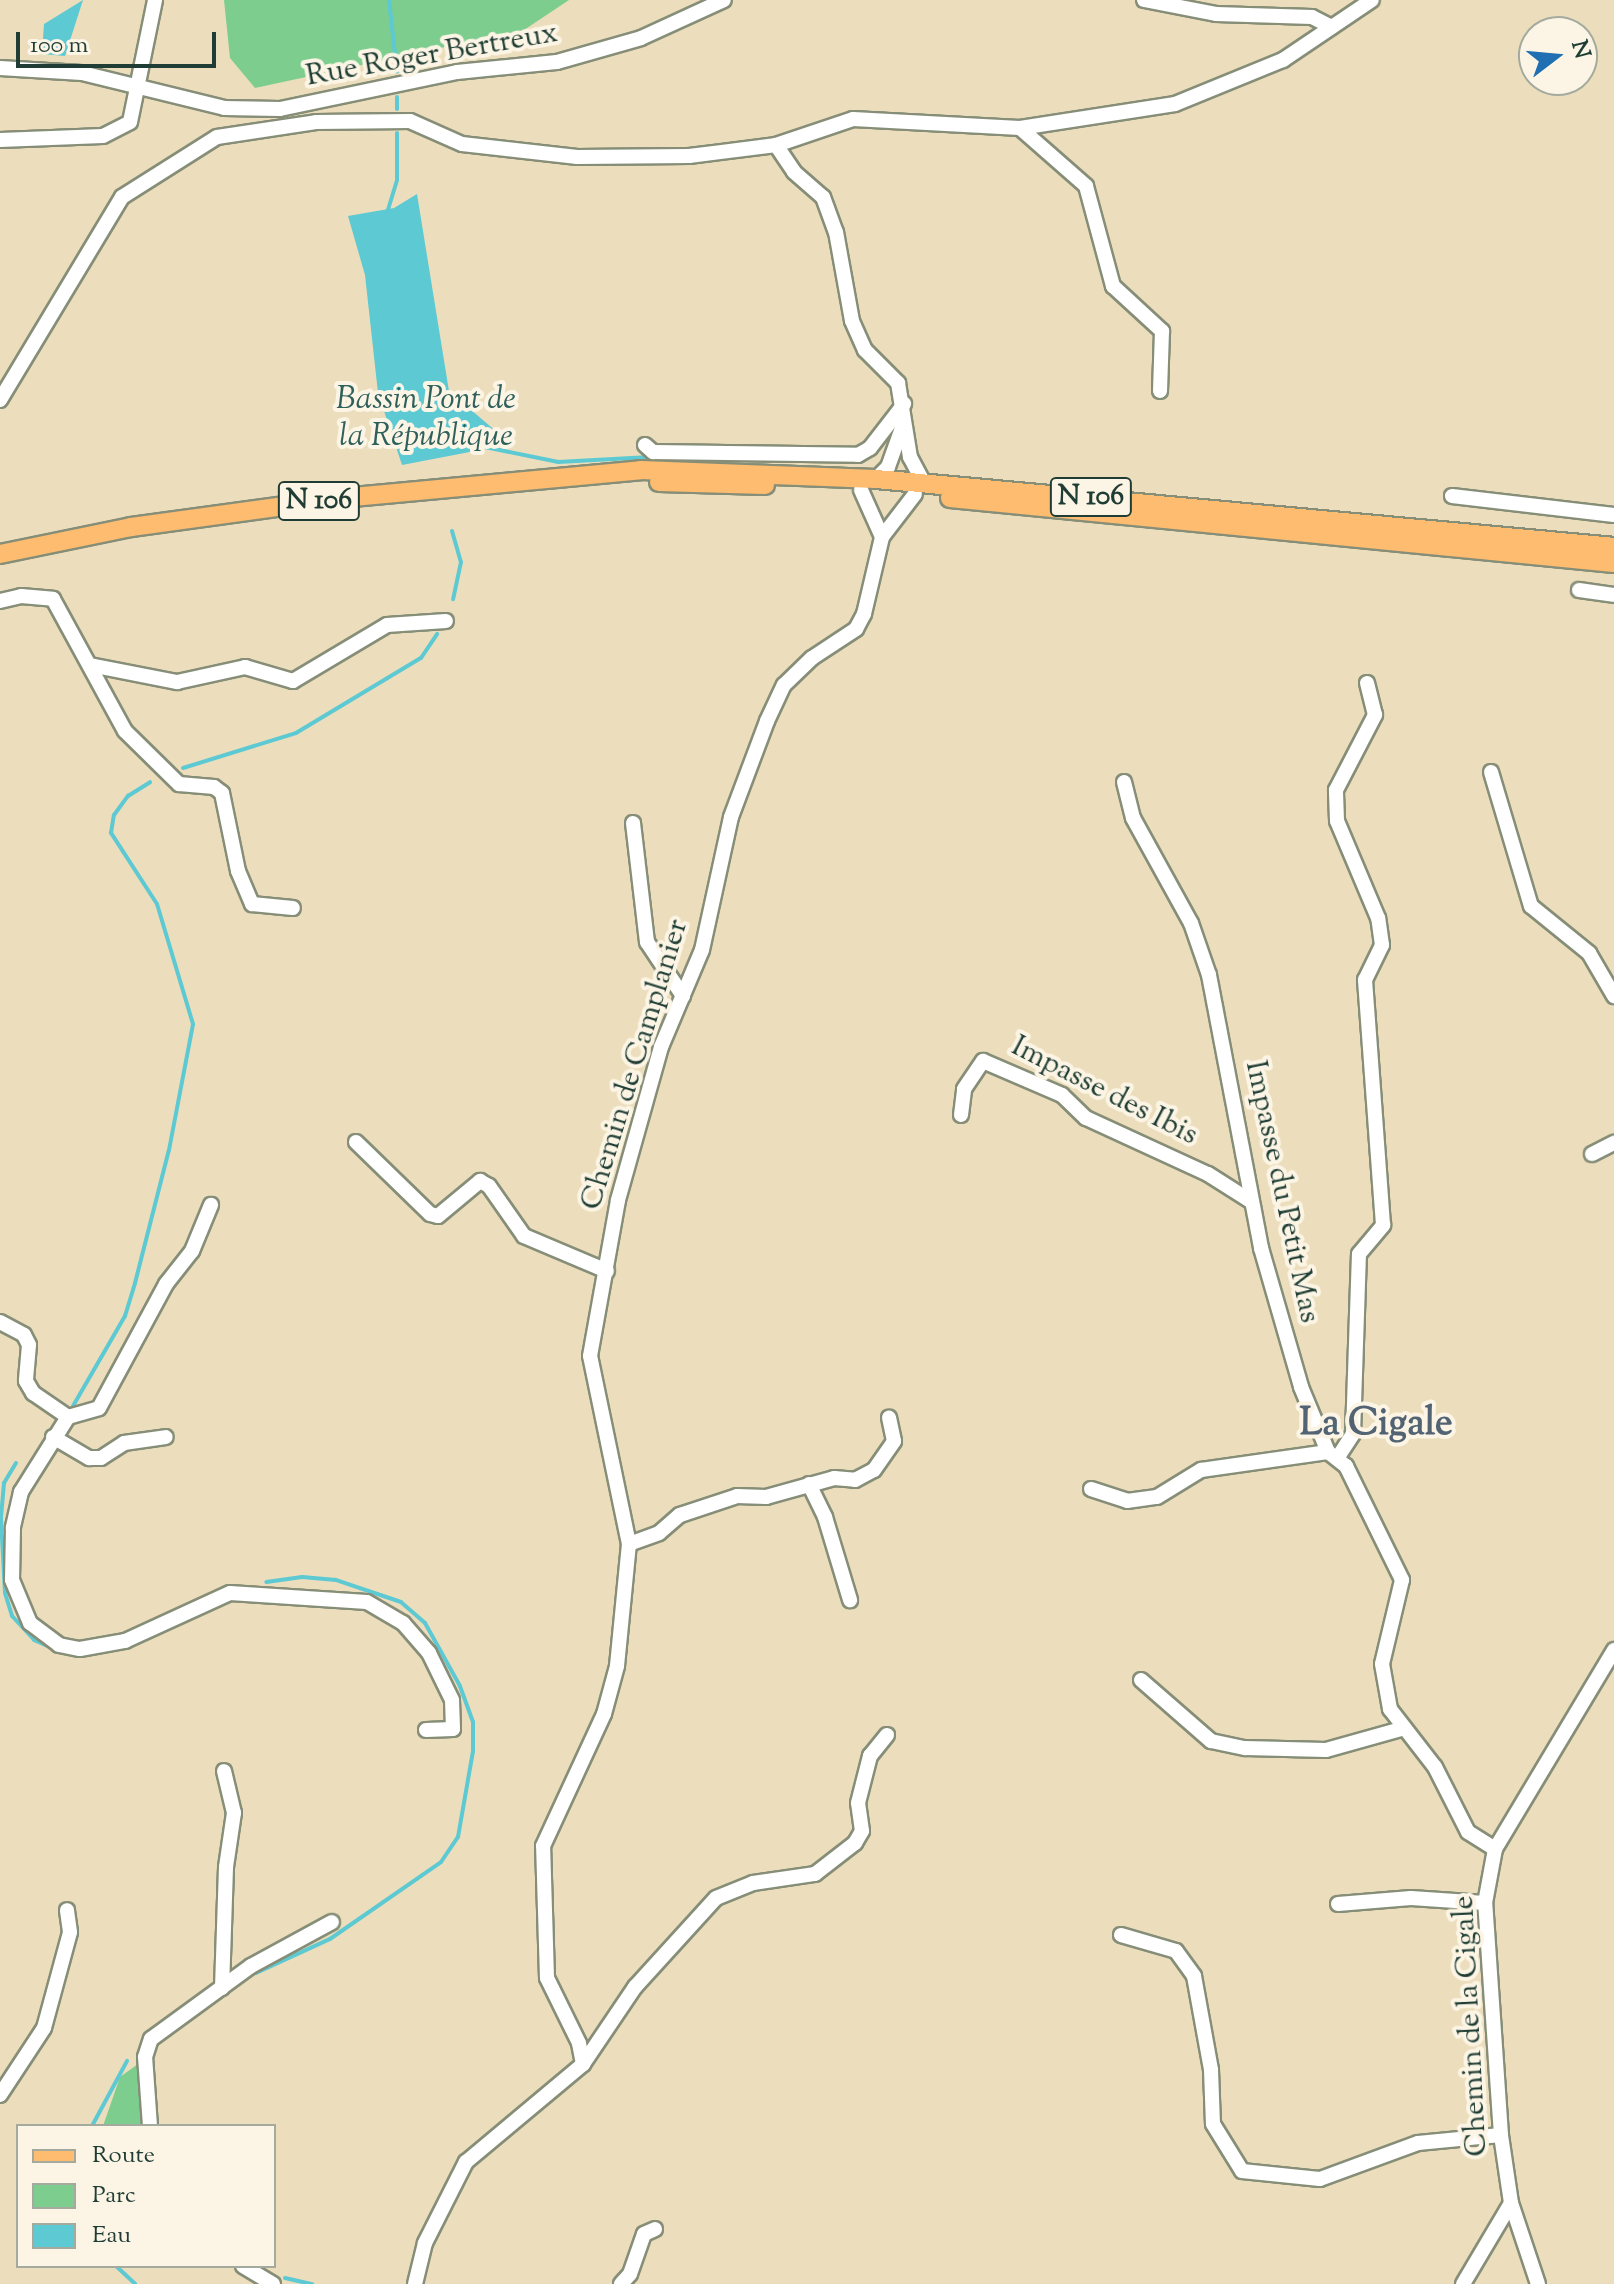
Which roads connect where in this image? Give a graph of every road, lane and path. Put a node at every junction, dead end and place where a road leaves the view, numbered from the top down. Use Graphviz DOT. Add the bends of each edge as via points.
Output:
graph roads {
  1 [pos="155,0"];
  2 [pos="724,0"];
  3 [pos="1144,0"];
  4 [pos="1372,0"];
  5 [pos="1332,27"];
  6 [pos="0,68"];
  7 [pos="140,84"];
  8 [pos="1020,128"];
  9 [pos="0,140"];
  10 [pos="776,145"];
  11 [pos="1160,391"];
  12 [pos="0,400"];
  13 [pos="905,410"];
  14 [pos="645,445"];
  15 [pos="868,485"];
  16 [pos="920,489"];
  17 [pos="1452,496"];
  18 [pos="1614,515"];
  19 [pos="882,537"];
  20 [pos="72,538"];
  21 [pos="1614,547"];
  22 [pos="0,554"];
  23 [pos="0,563"];
  24 [pos="1614,563"];
  25 [pos="1579,590"];
  26 [pos="1614,595"];
  27 [pos="0,601"];
  28 [pos="446,621"];
  29 [pos="90,665"];
  30 [pos="1367,683"];
  31 [pos="1491,772"];
  32 [pos="1124,782"];
  33 [pos="633,823"];
  34 [pos="293,908"];
  35 [pos="683,996"];
  36 [pos="1614,996"];
  37 [pos="961,1115"];
  38 [pos="356,1142"];
  39 [pos="1614,1143"];
  40 [pos="1592,1154"];
  41 [pos="1252,1202"];
  42 [pos="211,1205"];
  43 [pos="607,1271"];
  44 [pos="0,1322"];
  45 [pos="64,1412"];
  46 [pos="889,1418"];
  47 [pos="53,1437"];
  48 [pos="166,1437"];
  49 [pos="1333,1454"];
  50 [pos="809,1484"];
  51 [pos="1091,1489"];
  52 [pos="629,1544"];
  53 [pos="850,1600"];
  54 [pos="1614,1650"];
  55 [pos="1141,1680"];
  56 [pos="1401,1729"];
  57 [pos="426,1730"];
  58 [pos="887,1735"];
  59 [pos="224,1771"];
  60 [pos="1495,1849"];
  61 [pos="1485,1903"];
  62 [pos="1338,1904"];
  63 [pos="67,1910"];
  64 [pos="332,1922"];
  65 [pos="1121,1935"];
  66 [pos="222,1988"];
  67 [pos="583,2064"];
  68 [pos="0,2095"];
  69 [pos="150,2124"];
  70 [pos="1501,2135"];
  71 [pos="1511,2203"];
  72 [pos="655,2229"];
  73 [pos="246,2268"];
  74 [pos="273,2284"];
  75 [pos="415,2284"];
  76 [pos="621,2284"];
  77 [pos="1463,2284"];
  78 [pos="1538,2284"];
  1 -- 7 [label="street"];
  2 -- 7 [label="street, Rue Roger Bertreux" via="641,38 557,62 457,72 280,109 224,108"];
  3 -- 5 [label="street" via="1216,14 1312,17"];
  4 -- 5 [label="street"];
  5 -- 8 [label="street" via="1283,60 1175,104"];
  6 -- 7 [label="street, Rue Roger Bertreux" via="49,69"];
  7 -- 9 [label="street" via="130,122 118,133"];
  8 -- 10 [label="street" via="853,119"];
  8 -- 11 [label="street" via="1086,186 1113,286 1162,331"];
  10 -- 12 [label="street" via="689,156 577,157 462,144 410,121 289,125 217,137 122,197"];
  10 -- 13 [label="street" via="794,172 823,197 836,232 852,321 865,350 898,383"];
  13 -- 14 [label="street" via="858,455 653,452"];
  13 -- 15 [label="street" via="888,467"];
  13 -- 16 [label="street"];
  15 -- 16 [label="main road, N 106"];
  15 -- 19 [label="street"];
  15 -- 20 [label="main road, N 106" via="568,477 411,489"];
  16 -- 19 [label="street, Chemin de Camplanier"];
  16 -- 21 [label="main road, N 106"];
  16 -- 24 [label="main road, N 106"];
  17 -- 18 [label="street"];
  19 -- 35 [label="street, Chemin de Camplanier" via="856,629 812,658 784,685 767,721 731,817 702,950"];
  20 -- 22 [label="main road, N 106"];
  20 -- 23 [label="main road, N 106"];
  25 -- 26 [label="street"];
  27 -- 29 [label="street" via="21,596 53,599"];
  28 -- 29 [label="street" via="387,625 293,681 245,667 177,682"];
  29 -- 34 [label="street" via="125,731 164,774 182,786 214,787 222,793 238,871 252,904"];
  30 -- 49 [label="street" via="1375,715 1336,790 1337,821 1378,918 1382,945 1365,980 1383,1225 1359,1254 1353,1434"];
  31 -- 36 [label="street" via="1531,906 1589,953"];
  32 -- 41 [label="street, Impasse du Petit Mas" via="1148,851 1203,954"];
  33 -- 35 [label="street" via="647,942"];
  35 -- 43 [label="street, Chemin de Camplanier" via="661,1047 618,1200"];
  37 -- 41 [label="street, Impasse des Ibis" via="964,1089 983,1061 1062,1095 1086,1118 1208,1174"];
  38 -- 43 [label="street" via="430,1214 438,1216 480,1181 524,1236"];
  39 -- 40 [label="street"];
  41 -- 49 [label="street, Impasse du Petit Mas" via="1291,1357"];
  42 -- 45 [label="street" via="192,1251 166,1284 99,1408"];
  43 -- 52 [label="street, Chemin de Camplanier" via="590,1356"];
  44 -- 45 [label="street" via="24,1335 29,1345 26,1381 33,1393"];
  45 -- 47 [label="street"];
  46 -- 50 [label="street" via="894,1441 874,1470 855,1480"];
  47 -- 48 [label="street" via="89,1458 101,1458 124,1443"];
  47 -- 57 [label="street" via="21,1492 9,1558 17,1598 44,1636 80,1649 120,1642 230,1593 367,1602 403,1623 429,1653 452,1700 453,1729"];
  49 -- 51 [label="street" via="1201,1470 1157,1497 1127,1501"];
  49 -- 56 [label="street, Impasse du Petit Mas" via="1402,1580 1382,1664 1384,1691"];
  50 -- 52 [label="street" via="766,1497 737,1496 694,1510 659,1533"];
  50 -- 53 [label="street" via="825,1517"];
  52 -- 67 [label="street, Chemin de Camplanier" via="617,1666 604,1714 543,1846 547,1978 579,2043"];
  54 -- 60 [label="street, Chemin de la Cigale"];
  55 -- 56 [label="street" via="1211,1741 1245,1748 1326,1750"];
  56 -- 60 [label="street, Impasse du Petit Mas" via="1435,1767 1468,1832"];
  58 -- 67 [label="street" via="870,1756 858,1803 862,1831 855,1843 815,1874 753,1883 716,1898 635,1987"];
  59 -- 66 [label="street" via="234,1813 226,1867"];
  60 -- 61 [label="street, Chemin de la Cigale"];
  61 -- 62 [label="street" via="1411,1898"];
  61 -- 70 [label="street, Chemin de la Cigale"];
  63 -- 68 [label="street" via="70,1932 44,2028"];
  64 -- 66 [label="street"];
  65 -- 70 [label="street" via="1176,1951 1194,1976 1211,2070 1213,2124 1242,2171 1320,2179 1418,2143"];
  66 -- 69 [label="street" via="151,2039 145,2057"];
  67 -- 75 [label="street" via="466,2162 425,2243"];
  70 -- 71 [label="street, Chemin de la Cigale"];
  71 -- 77 [label="street"];
  71 -- 78 [label="street, Chemin de la Cigale"];
  72 -- 76 [label="street" via="644,2234"];
  73 -- 74 [label="street"];
}
